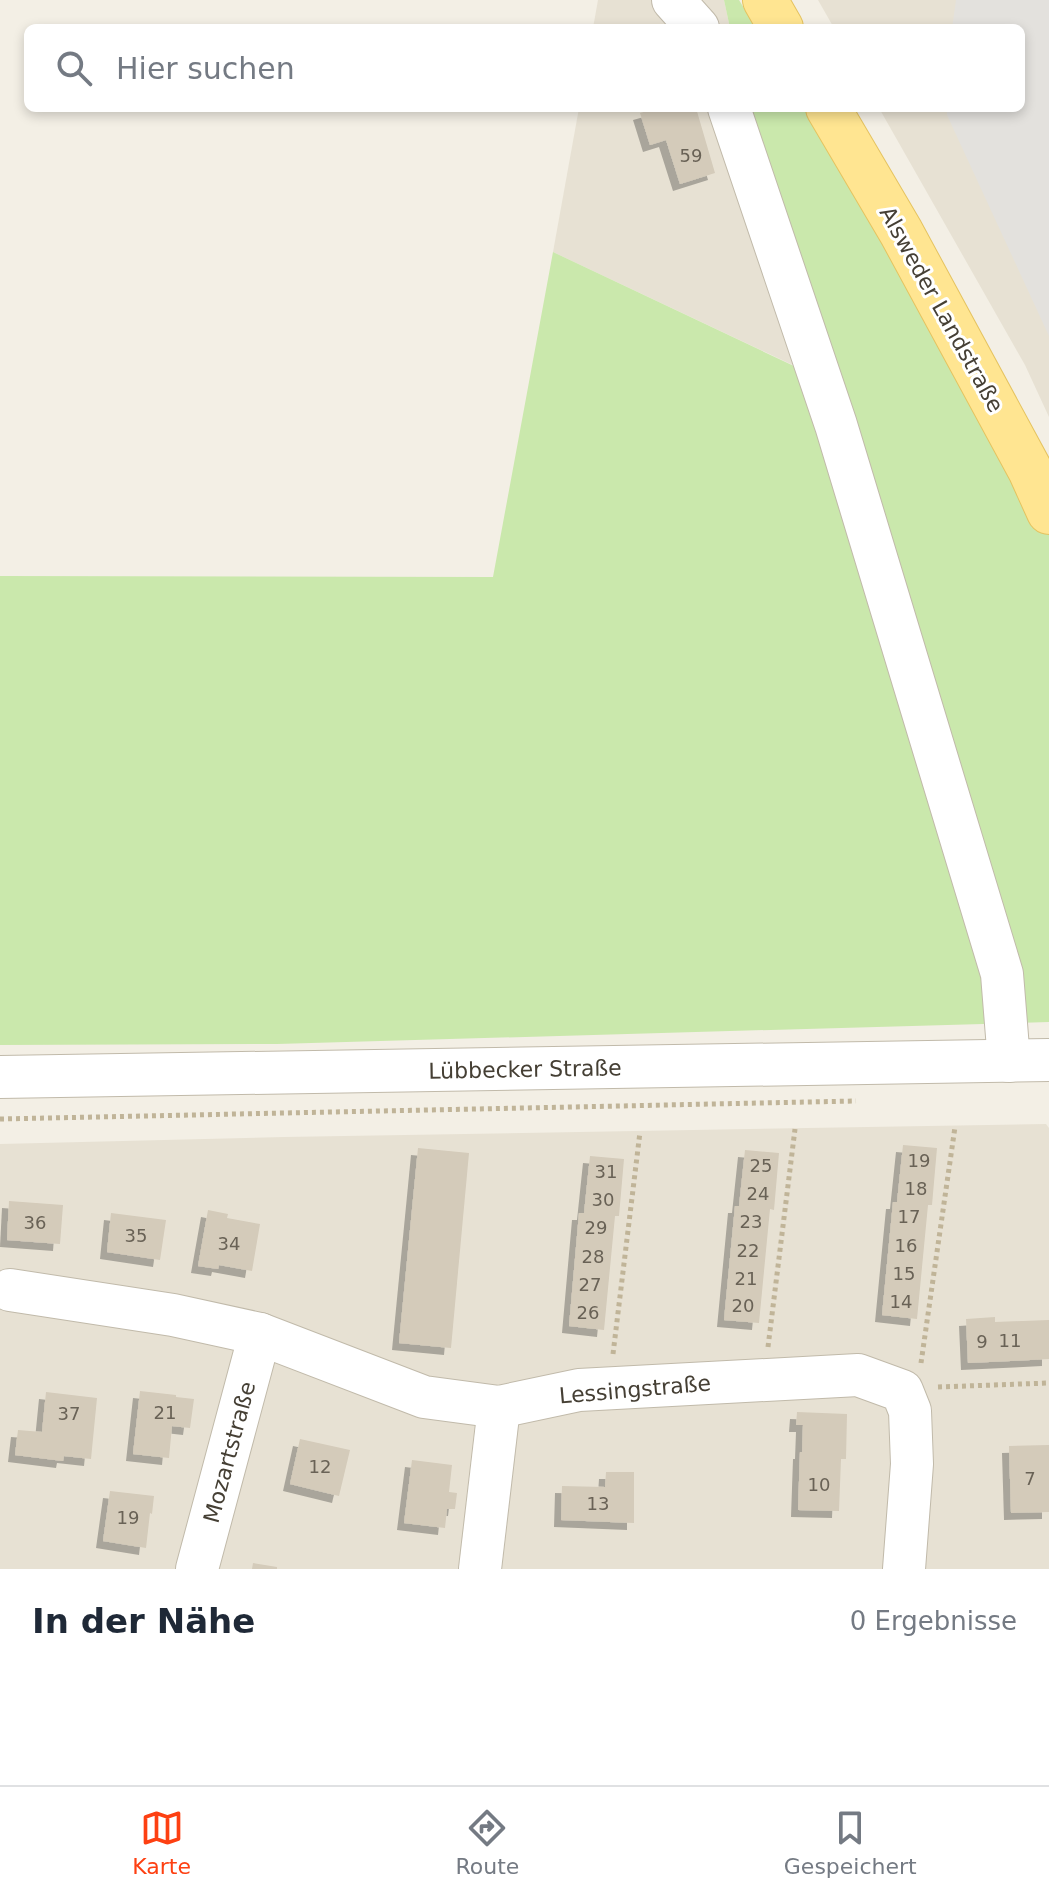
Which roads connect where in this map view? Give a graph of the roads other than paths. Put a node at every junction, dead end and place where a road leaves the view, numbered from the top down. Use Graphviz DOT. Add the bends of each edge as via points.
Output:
graph roads {
  1 [pos="673,0"];
  2 [pos="765,0"];
  3 [pos="694,24"];
  4 [pos="779,24"];
  5 [pos="730,112"];
  6 [pos="830,112"];
  7 [pos="1049,512"];
  8 [pos="1029,1060"];
  9 [pos="0,1077"];
  10 [pos="10,1290"];
  11 [pos="260,1334"];
  12 [pos="499,1407"];
  13 [pos="197,1569"];
  14 [pos="480,1569"];
  15 [pos="904,1569"];
  1 -- 3 [label="street"];
  2 -- 4 [label="main road"];
  5 -- 8 [label="street" via="836,425"];
  6 -- 7 [label="main road, Alsweder Landstraße" via="901,232"];
  8 -- 9 [label="street, Lübbecker Straße"];
  10 -- 11 [label="street, Lessingstraße"];
  11 -- 12 [label="street, Lessingstraße" via="424,1397"];
  11 -- 13 [label="street, Mozartstraße"];
  12 -- 14 [label="street"];
  12 -- 15 [label="street, Lessingstraße" via="579,1390 858,1375 905,1398 910,1411 912,1464"];
}
